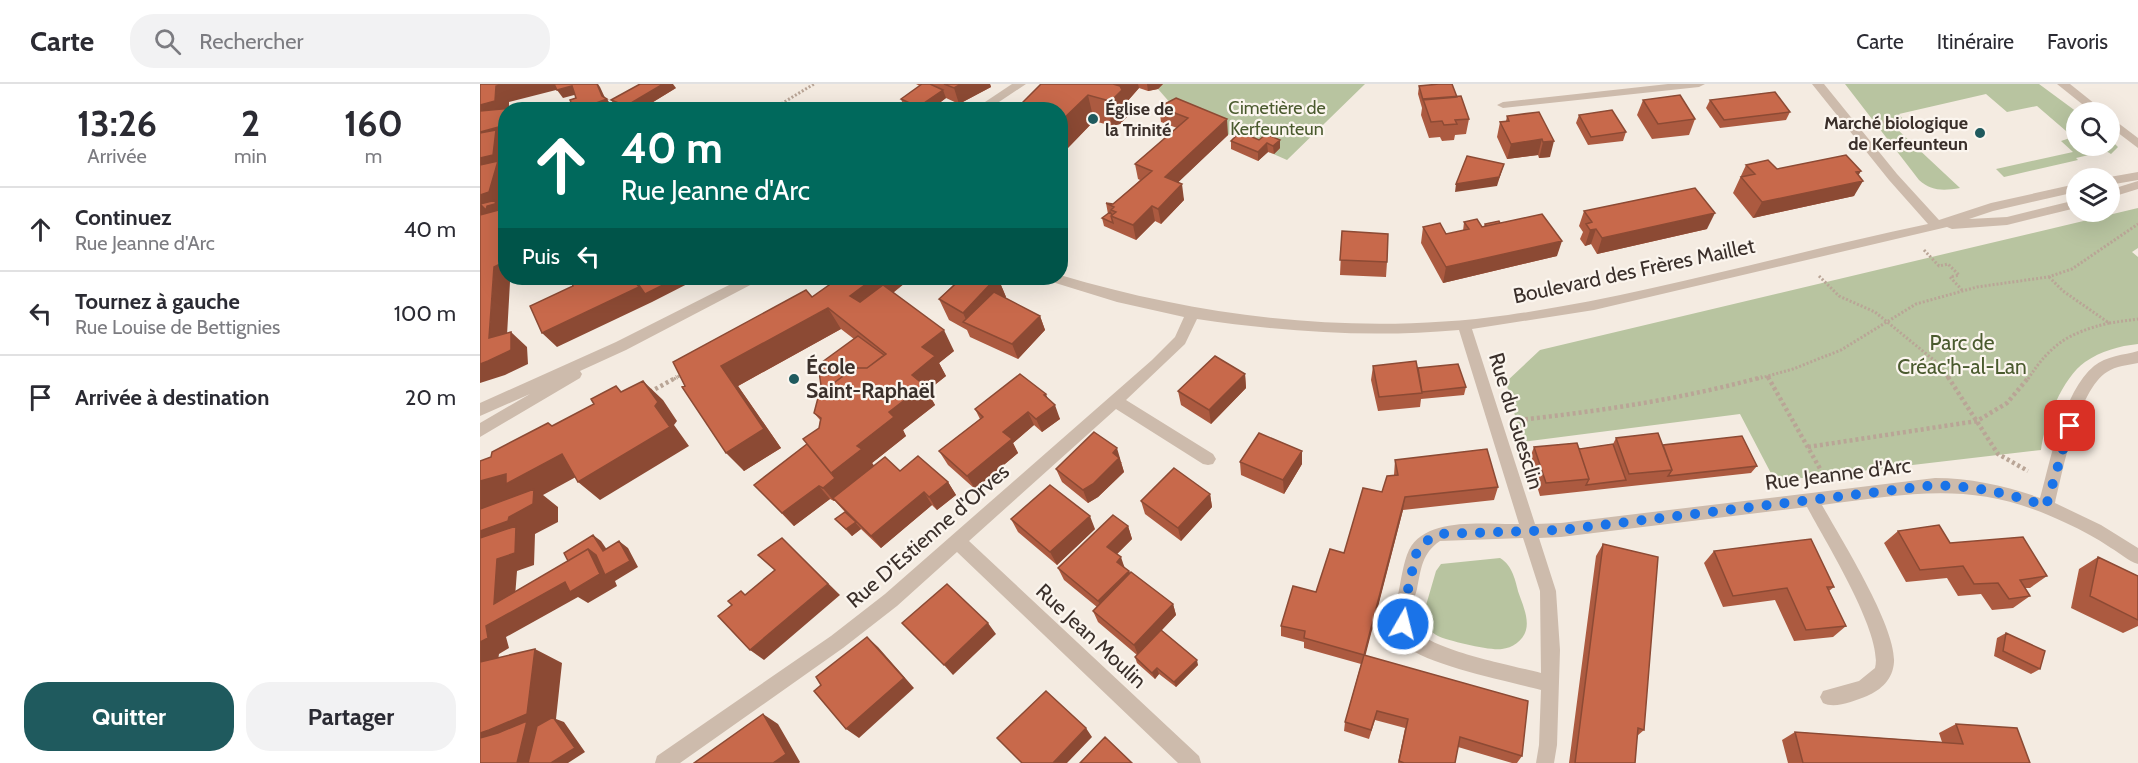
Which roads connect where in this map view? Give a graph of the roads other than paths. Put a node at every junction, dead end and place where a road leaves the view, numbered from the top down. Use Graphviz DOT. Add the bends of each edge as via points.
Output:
graph roads {
  1 [pos="1020,84"];
  2 [pos="1699,84"];
  3 [pos="1818,84"];
  4 [pos="2063,84"];
  5 [pos="1626,88"];
  6 [pos="991,102"];
  7 [pos="2086,102"];
  8 [pos="1503,105"];
  9 [pos="2120,129"];
  10 [pos="2138,144"];
  11 [pos="2138,176"];
  12 [pos="2120,179"];
  13 [pos="2138,185"];
  14 [pos="2066,190"];
  15 [pos="2120,191"];
  16 [pos="2012,203"];
  17 [pos="2066,207"];
  18 [pos="2028,217"];
  19 [pos="1937,226"];
  20 [pos="1068,282"];
  21 [pos="739,285"];
  22 [pos="1193,314"];
  23 [pos="1464,324"];
  24 [pos="621,346"];
  25 [pos="2138,357"];
  26 [pos="1117,402"];
  27 [pos="480,410"];
  28 [pos="480,431"];
  29 [pos="1208,459"];
  30 [pos="1811,500"];
  31 [pos="2046,506"];
  32 [pos="1529,530"];
  33 [pos="958,542"];
  34 [pos="2138,557"];
  35 [pos="1550,684"];
  36 [pos="1829,697"];
  37 [pos="664,763"];
  38 [pos="1192,763"];
  39 [pos="1545,763"];
  1 -- 6 [label="street"];
  2 -- 5 [label="street"];
  3 -- 19 [label="street"];
  4 -- 7 [label="street"];
  5 -- 8 [label="street"];
  9 -- 10 [label="street"];
  11 -- 12 [label="street"];
  13 -- 15 [label="street"];
  14 -- 16 [label="street, Boulevard des Frères Maillet"];
  16 -- 18 [label="street"];
  16 -- 19 [label="street, Boulevard des Frères Maillet"];
  17 -- 18 [label="street, Boulevard des Frères Maillet"];
  18 -- 19 [label="street, Boulevard des Frères Maillet"];
  19 -- 23 [label="street, Boulevard des Frères Maillet" via="1572,310"];
  20 -- 22 [label="street, Boulevard des Frères Maillet"];
  21 -- 24 [label="street"];
  22 -- 23 [label="street, Boulevard des Frères Maillet" via="1332,329"];
  22 -- 26 [label="street, Rue D'Estienne d'Orves" via="1173,347"];
  23 -- 32 [label="street, Rue du Guesclin"];
  24 -- 27 [label="street"];
  24 -- 28 [label="street"];
  25 -- 31 [label="street" via="2099,369 2085,387"];
  26 -- 29 [label="street"];
  26 -- 33 [label="street, Rue D'Estienne d'Orves"];
  30 -- 31 [label="street, Rue Jeanne d'Arc" via="1948,485 1995,490"];
  30 -- 32 [label="street, Rue Jeanne d'Arc" via="1561,530"];
  30 -- 36 [label="street" via="1877,625 1884,651 1885,664 1870,686"];
  31 -- 34 [label="street, Rue Jeanne d'Arc"];
  32 -- 35 [label="street" via="1548,591"];
  32 -- 35 [label="street, Rue Jeanne d'Arc" via="1438,534 1425,542 1416,554 1403,624 1413,641 1422,647"];
  33 -- 37 [label="street, Rue D'Estienne d'Orves" via="860,625"];
  33 -- 38 [label="street, Rue Jean Moulin"];
  35 -- 39 [label="street"];
}
